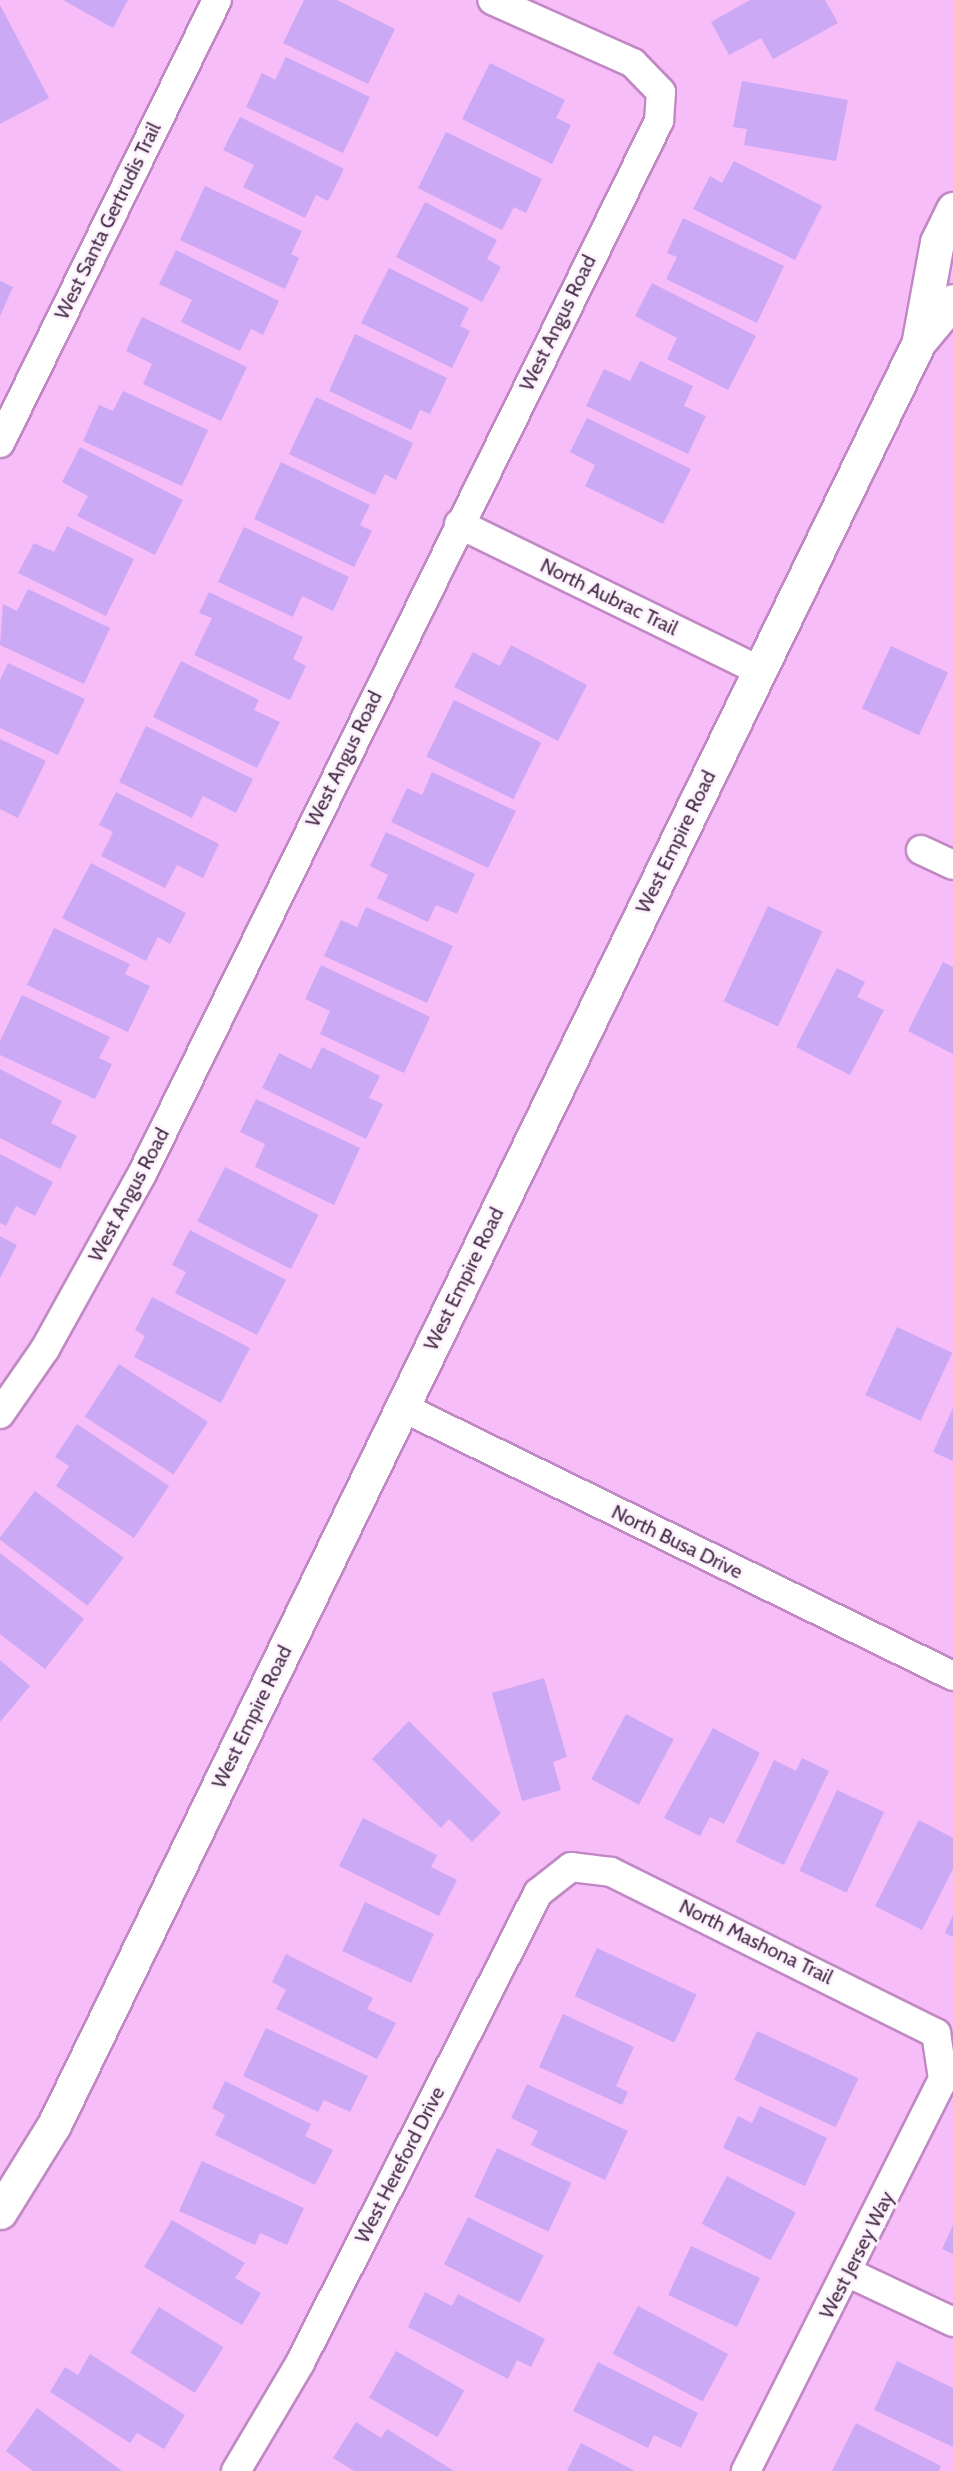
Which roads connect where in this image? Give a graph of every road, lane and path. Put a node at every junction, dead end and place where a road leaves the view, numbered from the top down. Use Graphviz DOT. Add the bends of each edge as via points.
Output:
graph roads {
  1 [pos="217,0"];
  2 [pos="492,0"];
  3 [pos="953,209"];
  4 [pos="953,301"];
  5 [pos="919,342"];
  6 [pos="0,443"];
  7 [pos="459,524"];
  8 [pos="759,670"];
  9 [pos="921,850"];
  10 [pos="953,865"];
  11 [pos="402,1407"];
  12 [pos="0,1414"];
  13 [pos="953,1676"];
  14 [pos="572,1867"];
  15 [pos="936,2033"];
  16 [pos="0,2211"];
  17 [pos="849,2273"];
  18 [pos="953,2322"];
  19 [pos="236,2471"];
  20 [pos="746,2471"];
  1 -- 6 [label="street, West Santa Gertrudis Trail"];
  2 -- 7 [label="street, West Angus Road" via="633,63 661,92 658,121"];
  3 -- 5 [label="street, West Empire Road" via="937,242"];
  4 -- 5 [label="street, West Empire Road"];
  5 -- 8 [label="street, West Empire Road"];
  7 -- 8 [label="street, North Aubrac Trail"];
  7 -- 12 [label="street, West Angus Road" via="142,1174 45,1349"];
  8 -- 11 [label="street, West Empire Road"];
  9 -- 10 [label="street"];
  11 -- 13 [label="street, North Busa Drive"];
  11 -- 16 [label="street, West Empire Road" via="54,2125"];
  14 -- 15 [label="street, North Mashona Trail" via="611,1872"];
  14 -- 19 [label="street, West Hereford Drive" via="538,1893 300,2363"];
  15 -- 17 [label="street, West Jersey Way" via="943,2079"];
  17 -- 18 [label="street"];
  17 -- 20 [label="street, West Jersey Way"];
}
